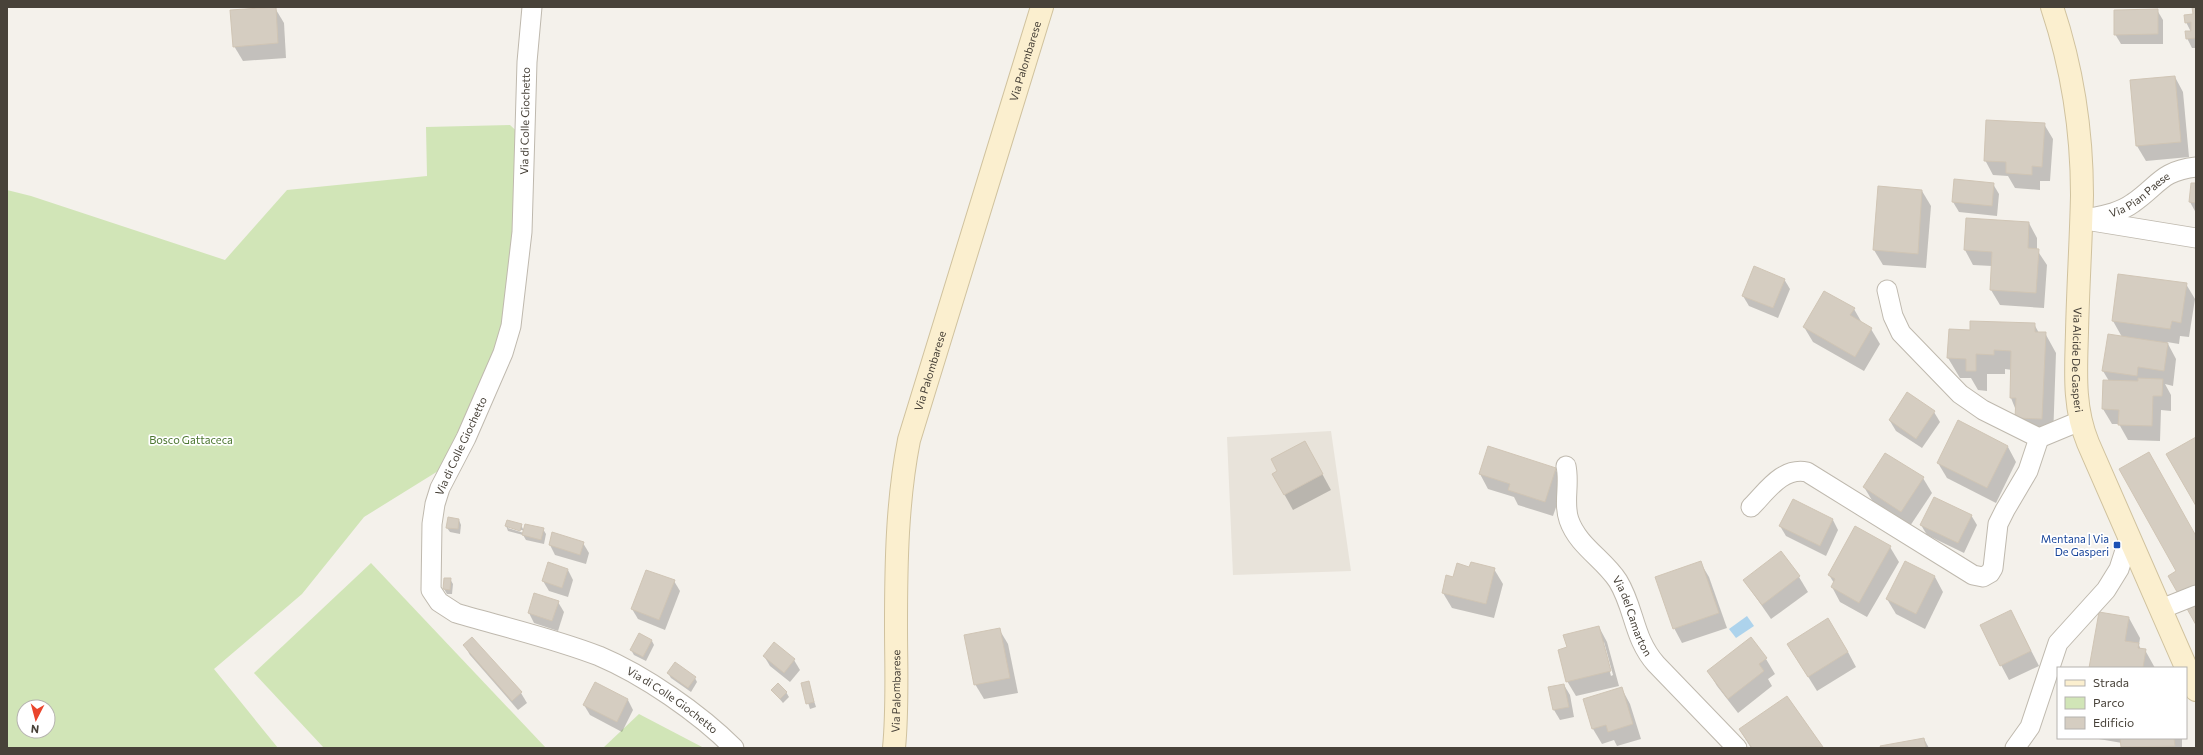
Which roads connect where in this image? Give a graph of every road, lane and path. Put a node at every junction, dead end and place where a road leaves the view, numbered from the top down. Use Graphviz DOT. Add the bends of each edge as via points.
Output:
graph roads {
  1 [pos="532,7"];
  2 [pos="1042,7"];
  3 [pos="2052,7"];
  4 [pos="2196,167"];
  5 [pos="2081,220"];
  6 [pos="2196,238"];
  7 [pos="1887,290"];
  8 [pos="2080,420"];
  9 [pos="2039,438"];
  10 [pos="1566,466"];
  11 [pos="1751,507"];
  12 [pos="2129,538"];
  13 [pos="2196,595"];
  14 [pos="2161,609"];
  15 [pos="2186,667"];
  16 [pos="2187,669"];
  17 [pos="2196,690"];
  18 [pos="734,748"];
  19 [pos="894,748"];
  20 [pos="1737,748"];
  21 [pos="2014,748"];
  1 -- 18 [label="street, Via di Colle Giochetto" via="527,62 522,232 511,326 500,361 466,438 440,488 435,504 431,532 431,590 439,602 456,613 587,652 623,668 702,720"];
  2 -- 19 [label="main road, Via Palombarese" via="909,440 898,525"];
  3 -- 5 [label="main road, Via Alcide De Gasperi" via="2068,66 2078,130"];
  4 -- 5 [label="street, Via Pian Paese" via="2166,175 2127,207"];
  5 -- 6 [label="street"];
  5 -- 8 [label="main road, Via Alcide De Gasperi" via="2076,378"];
  7 -- 9 [label="street" via="1893,316 1901,333 1960,394 1984,410"];
  8 -- 9 [label="street"];
  8 -- 12 [label="main road, Via Alcide De Gasperi"];
  9 -- 11 [label="street" via="2028,471 2001,518 1995,540 1993,568 1983,577 1972,575 1807,472 1786,474"];
  10 -- 20 [label="street, Via del Camarton" via="1569,483 1567,509 1571,525 1580,540 1612,572 1644,648 1656,664"];
  12 -- 14 [label="main road, Via Alcide De Gasperi"];
  12 -- 21 [label="street" via="2119,569 2108,586 2058,643 2032,723"];
  13 -- 14 [label="street"];
  14 -- 15 [label="main road, Via Alcide De Gasperi"];
  16 -- 17 [label="main road, Via Alcide De Gasperi"];
}
